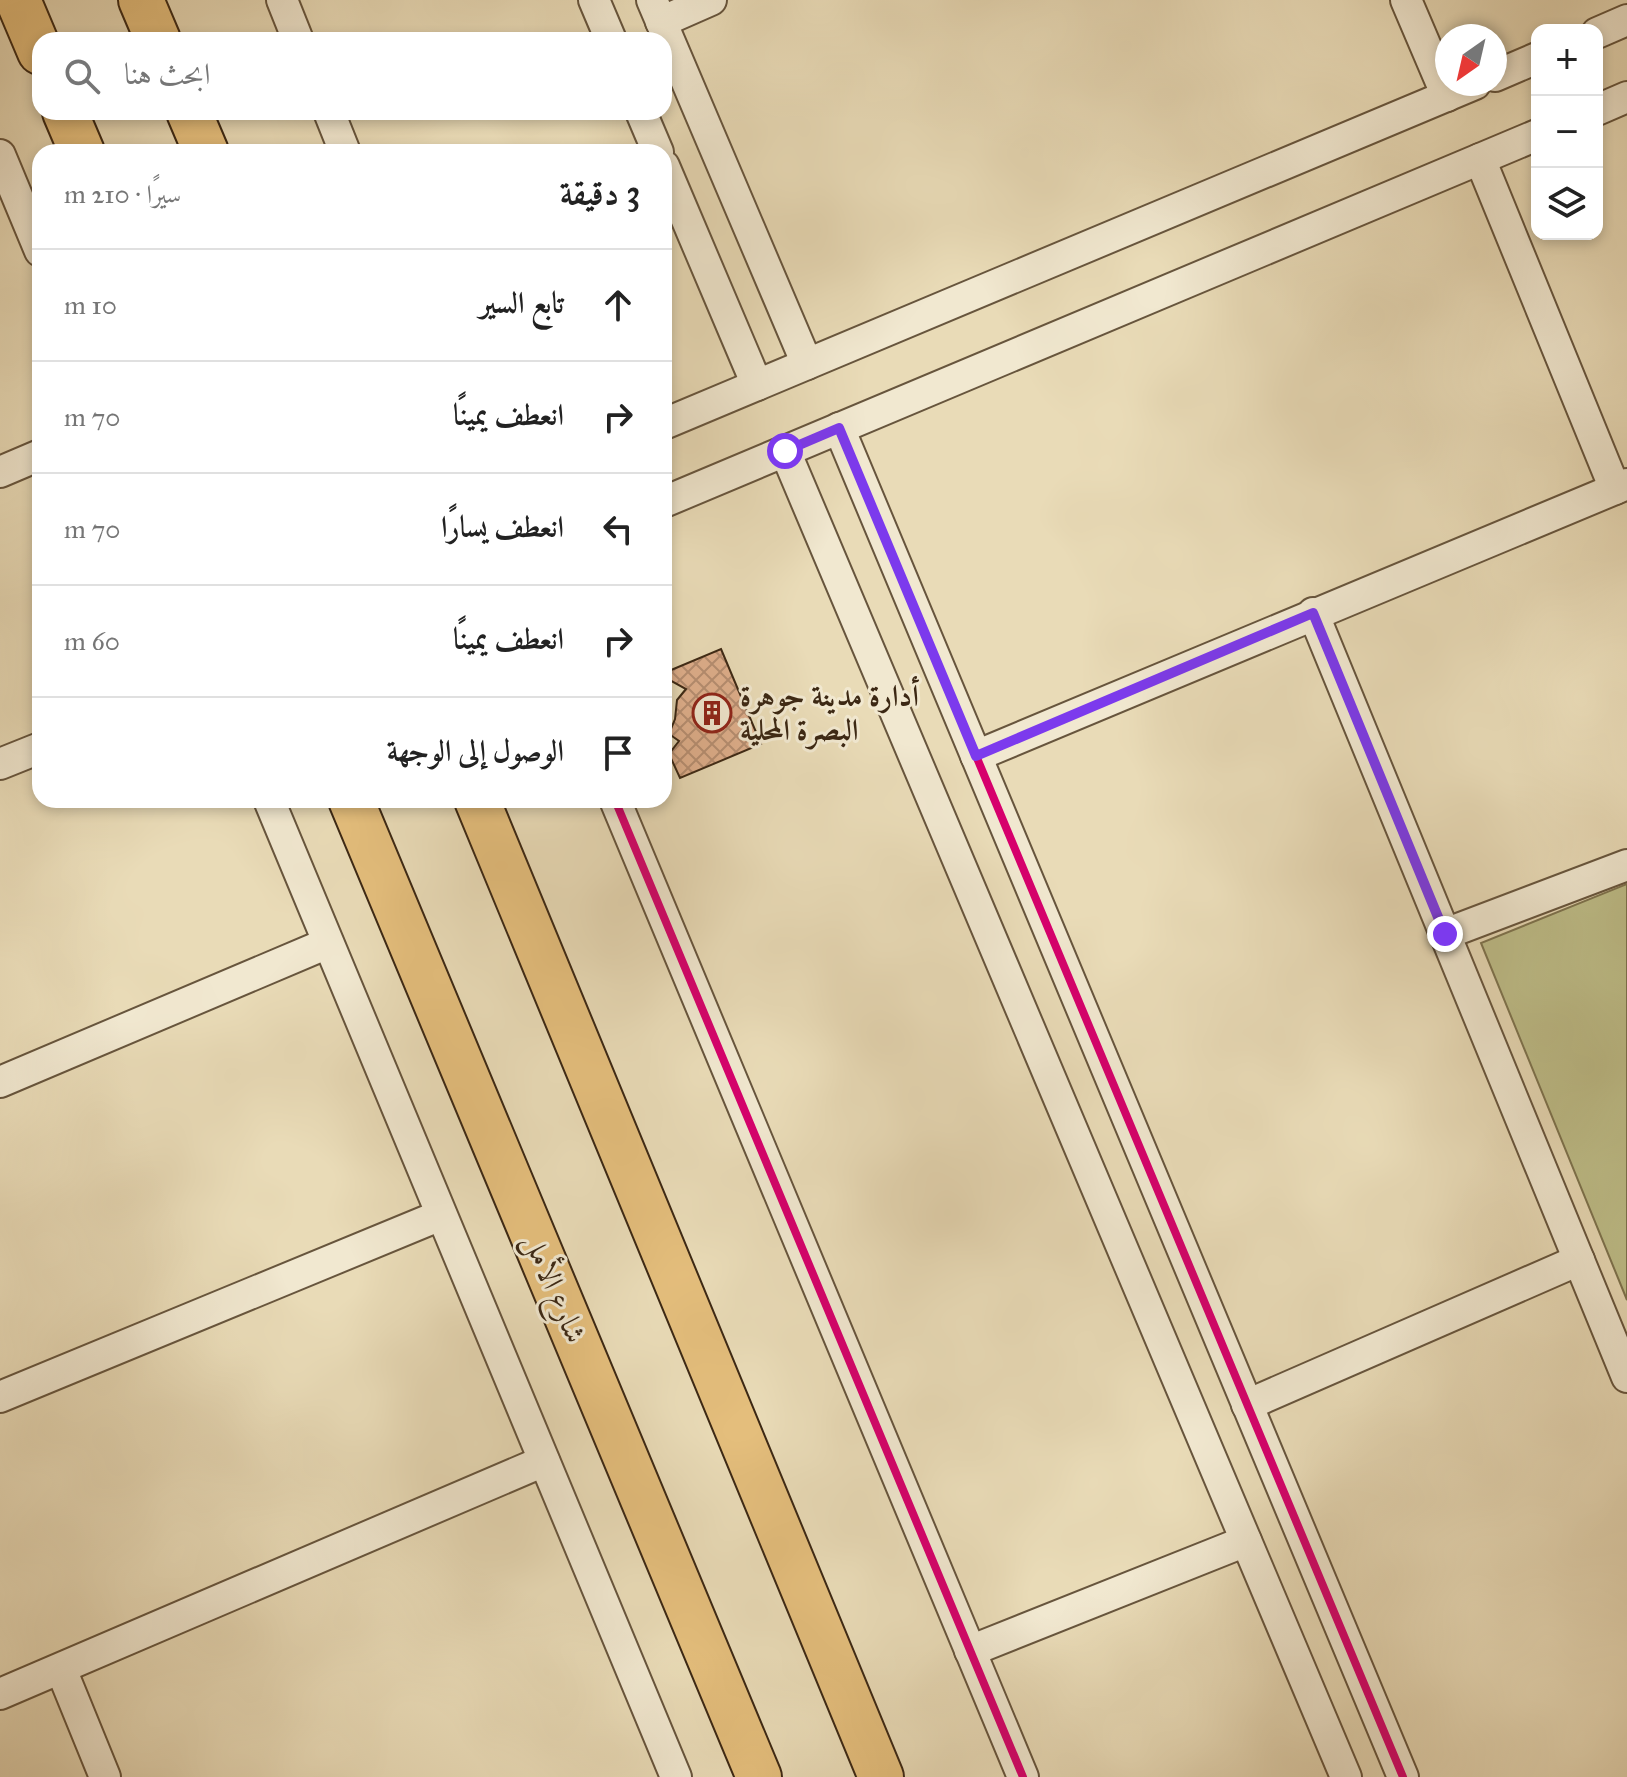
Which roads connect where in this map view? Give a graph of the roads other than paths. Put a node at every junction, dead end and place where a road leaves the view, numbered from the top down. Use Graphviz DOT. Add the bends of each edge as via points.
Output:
graph roads {
  1 [pos="18,0"];
  2 [pos="141,0"];
  3 [pos="282,0"];
  4 [pos="594,0"];
  5 [pos="711,0"];
  6 [pos="1406,0"];
  7 [pos="657,11"];
  8 [pos="1627,20"];
  9 [pos="1603,30"];
  10 [pos="155,32"];
  11 [pos="295,32"];
  12 [pos="608,32"];
  13 [pos="666,32"];
  14 [pos="32,33"];
  15 [pos="672,46"];
  16 [pos="1531,61"];
  17 [pos="1435,68"];
  18 [pos="1507,71"];
  19 [pos="1447,96"];
  20 [pos="1627,97"];
  21 [pos="1603,107"];
  22 [pos="68,120"];
  23 [pos="192,120"];
  24 [pos="332,120"];
  25 [pos="644,120"];
  26 [pos="1531,138"];
  27 [pos="79,144"];
  28 [pos="203,144"];
  29 [pos="342,144"];
  30 [pos="655,144"];
  31 [pos="1480,159"];
  32 [pos="2,168"];
  33 [pos="672,185"];
  34 [pos="32,234"];
  35 [pos="807,364"];
  36 [pos="757,385"];
  37 [pos="672,421"];
  38 [pos="839,428"];
  39 [pos="785,451"];
  40 [pos="32,458"];
  41 [pos="0,472"];
  42 [pos="1621,486"];
  43 [pos="672,499"];
  44 [pos="1313,613"];
  45 [pos="32,751"];
  46 [pos="976,756"];
  47 [pos="0,764"];
  48 [pos="272,808"];
  49 [pos="354,808"];
  50 [pos="480,808"];
  51 [pos="618,808"];
  52 [pos="1627,865"];
  53 [pos="1445,934"];
  54 [pos="328,943"];
  55 [pos="0,1082"];
  56 [pos="441,1215"];
  57 [pos="1579,1260"];
  58 [pos="1627,1377"];
  59 [pos="0,1397"];
  60 [pos="1247,1405"];
  61 [pos="544,1461"];
  62 [pos="1246,1541"];
  63 [pos="970,1651"];
  64 [pos="61,1669"];
  65 [pos="0,1694"];
  66 [pos="105,1777"];
  67 [pos="676,1777"];
  68 [pos="759,1777"];
  69 [pos="881,1777"];
  70 [pos="1023,1777"];
  71 [pos="1346,1777"];
  72 [pos="1403,1777"];
  1 -- 14 [label="main road"];
  2 -- 10 [label="main road"];
  3 -- 11 [label="street"];
  4 -- 12 [label="street"];
  5 -- 7 [label="street"];
  6 -- 17 [label="street"];
  7 -- 13 [label="street"];
  8 -- 9 [label="street"];
  15 -- 35 [label="street"];
  16 -- 18 [label="street"];
  19 -- 35 [label="street"];
  20 -- 21 [label="street"];
  22 -- 27 [label="main road"];
  23 -- 28 [label="main road"];
  24 -- 29 [label="street"];
  25 -- 30 [label="street"];
  26 -- 31 [label="street"];
  31 -- 38 [label="street"];
  31 -- 42 [label="street"];
  32 -- 34 [label="street"];
  33 -- 36 [label="street"];
  35 -- 36 [label="street"];
  36 -- 37 [label="street"];
  38 -- 39 [label="street"];
  38 -- 46 [label="street"];
  39 -- 43 [label="street"];
  39 -- 62 [label="street"];
  40 -- 41 [label="street"];
  42 -- 44 [label="street"];
  44 -- 46 [label="street"];
  44 -- 53 [label="street"];
  45 -- 47 [label="street"];
  46 -- 60 [label="street"];
  48 -- 54 [label="street"];
  49 -- 68 [label="main road, شارع الأمل"];
  50 -- 69 [label="main road"];
  51 -- 63 [label="street"];
  52 -- 53 [label="street"];
  53 -- 57 [label="street"];
  54 -- 55 [label="street"];
  54 -- 56 [label="street"];
  56 -- 59 [label="street"];
  56 -- 61 [label="street"];
  57 -- 58 [label="street"];
  57 -- 60 [label="street"];
  60 -- 72 [label="street"];
  61 -- 64 [label="street"];
  61 -- 67 [label="street"];
  62 -- 63 [label="street"];
  62 -- 71 [label="street"];
  63 -- 70 [label="street"];
  64 -- 65 [label="street"];
  64 -- 66 [label="street"];
}
